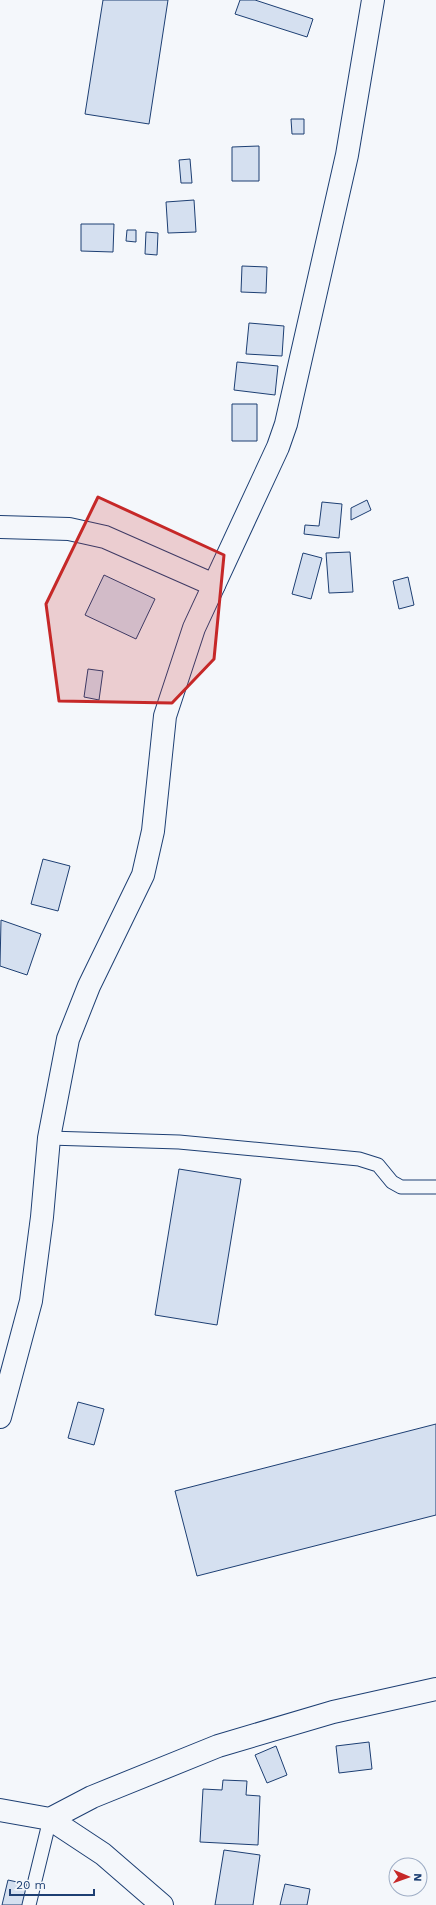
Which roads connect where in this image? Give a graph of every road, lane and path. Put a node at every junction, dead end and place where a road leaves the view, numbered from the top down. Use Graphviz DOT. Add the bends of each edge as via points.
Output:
graph roads {
  1 [pos="373,0"];
  2 [pos="0,527"];
  3 [pos="214,585"];
  4 [pos="49,1138"];
  5 [pos="436,1187"];
  6 [pos="0,1417"];
  7 [pos="436,1688"];
  8 [pos="0,1810"];
  9 [pos="50,1819"];
  10 [pos="29,1905"];
  11 [pos="162,1905"];
  1 -- 3 [label="street" via="345,162 286,424 278,447"];
  2 -- 3 [label="street" via="69,529 105,537"];
  3 -- 4 [label="street" via="194,628 165,716 154,831 143,875 89,986 68,1039"];
  4 -- 5 [label="lane" via="179,1142 359,1159 378,1166 392,1182 401,1187"];
  4 -- 6 [label="street" via="31,1300"];
  7 -- 9 [label="street" via="333,1712 218,1746 92,1797"];
  8 -- 9 [label="street"];
  9 -- 10 [label="lane"];
  9 -- 11 [label="street" via="103,1854"];
}
